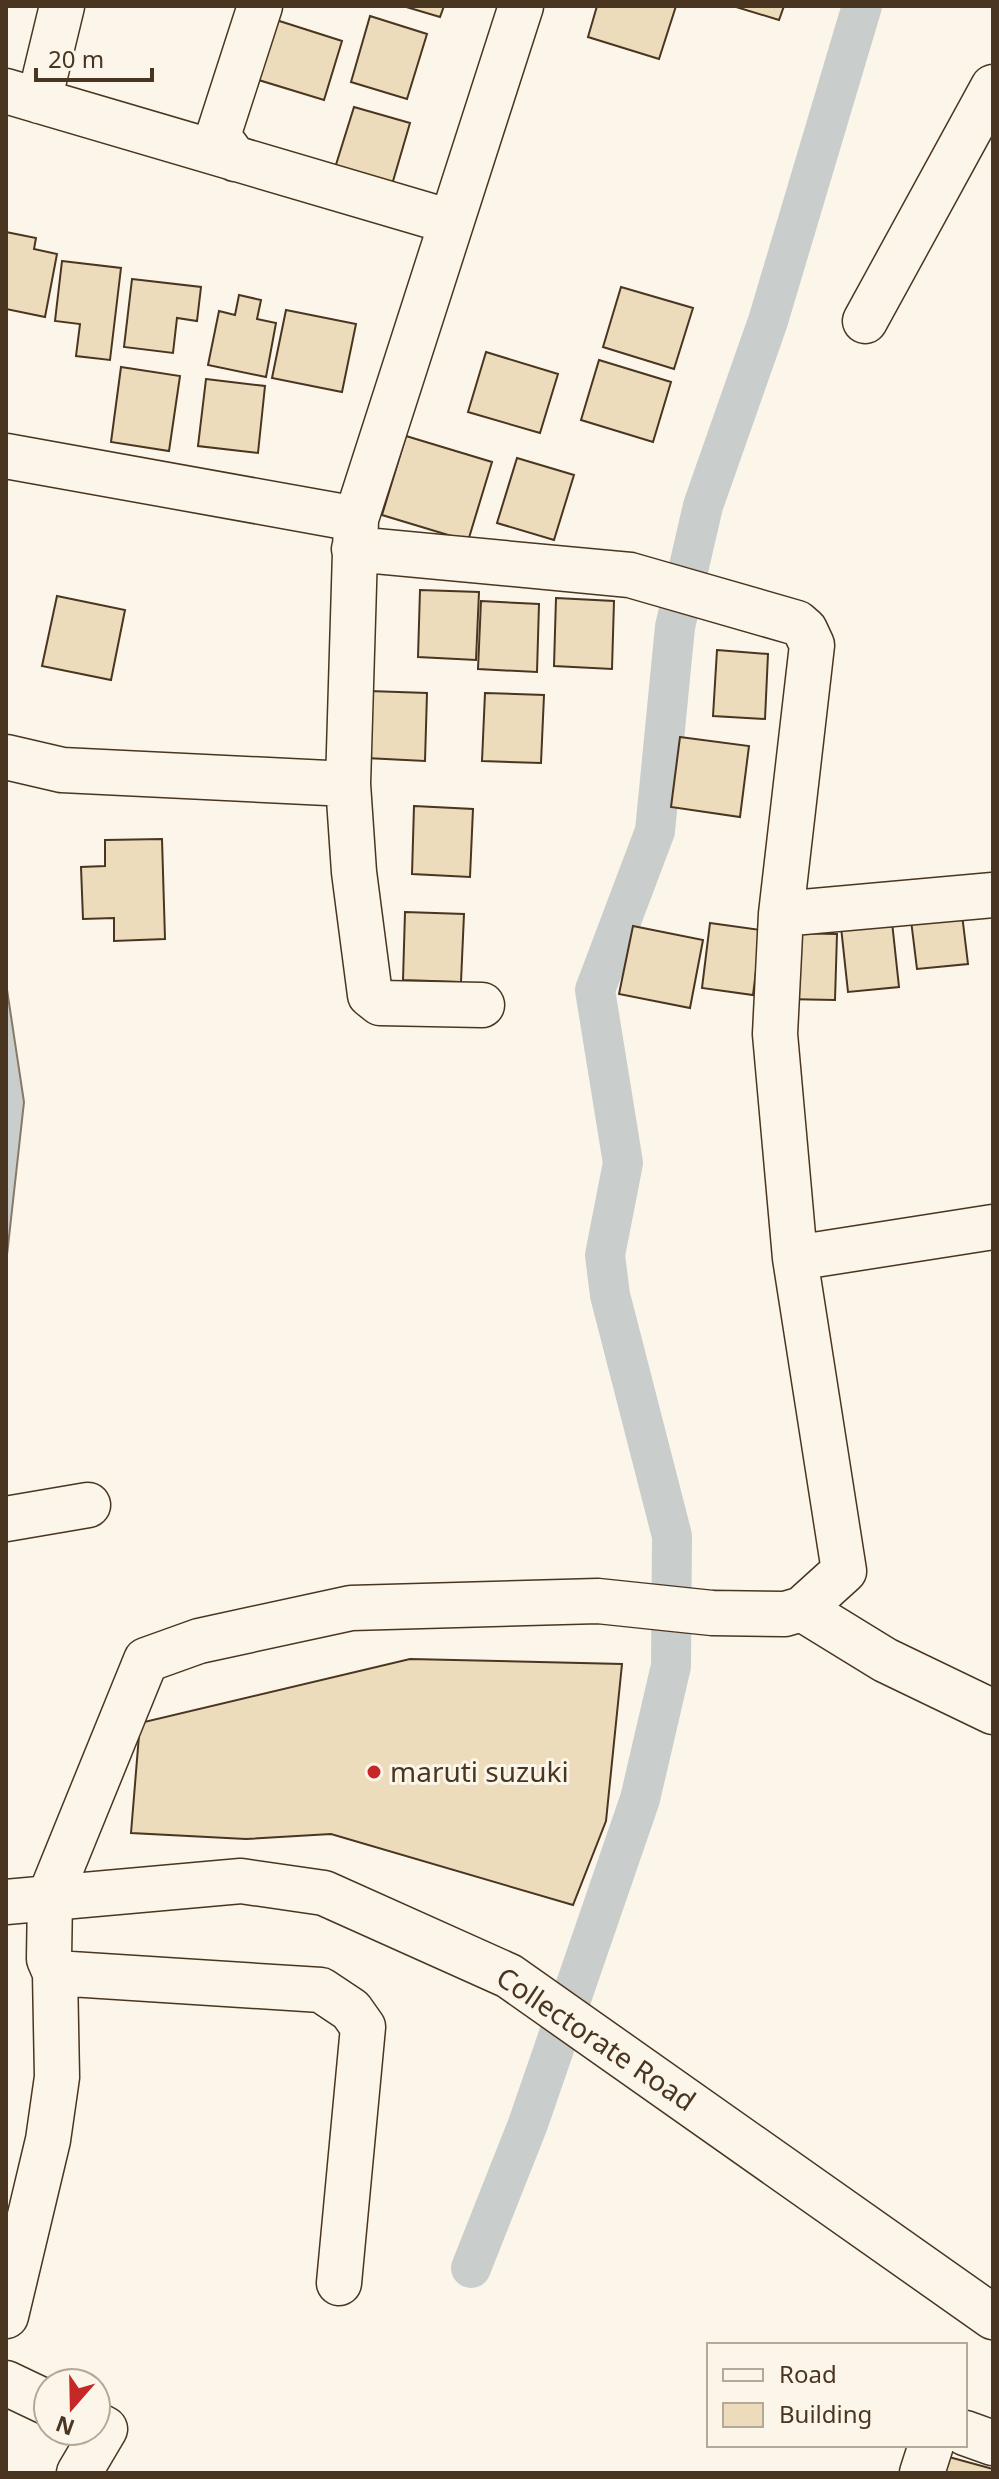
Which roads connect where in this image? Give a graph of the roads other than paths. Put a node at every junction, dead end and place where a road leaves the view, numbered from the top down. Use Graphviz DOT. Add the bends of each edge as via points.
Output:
graph roads {
  1 [pos="62,6"];
  2 [pos="260,6"];
  3 [pos="521,6"];
  4 [pos="993,87"];
  5 [pos="22,96"];
  6 [pos="235,159"];
  7 [pos="451,222"];
  8 [pos="865,321"];
  9 [pos="6,456"];
  10 [pos="355,534"];
  11 [pos="6,757"];
  12 [pos="348,784"];
  13 [pos="993,895"];
  14 [pos="781,914"];
  15 [pos="482,1005"];
  16 [pos="993,1227"];
  17 [pos="795,1258"];
  18 [pos="88,1505"];
  19 [pos="6,1519"];
  20 [pos="802,1609"];
  21 [pos="993,1712"];
  22 [pos="50,1896"];
  23 [pos="6,1902"];
  24 [pos="55,1973"];
  25 [pos="339,2283"];
  26 [pos="6,2316"];
  27 [pos="993,2317"];
  28 [pos="6,2383"];
  29 [pos="32,2395"];
  30 [pos="967,2434"];
  31 [pos="993,2443"];
  32 [pos="94,2447"];
  33 [pos="930,2447"];
  34 [pos="79,2473"];
  35 [pos="922,2473"];
  1 -- 5 [label="street"];
  2 -- 6 [label="street" via="218,136"];
  3 -- 7 [label="street"];
  4 -- 8 [label="street"];
  5 -- 6 [label="street"];
  6 -- 7 [label="street"];
  7 -- 10 [label="street"];
  9 -- 10 [label="street"];
  10 -- 12 [label="street"];
  10 -- 14 [label="street" via="630,575 797,623 805,630 812,645"];
  11 -- 12 [label="street" via="62,770"];
  12 -- 15 [label="street" via="370,995 380,1003"];
  13 -- 14 [label="street"];
  14 -- 17 [label="street" via="775,1034"];
  16 -- 17 [label="street"];
  17 -- 20 [label="street" via="844,1571"];
  18 -- 19 [label="street"];
  20 -- 21 [label="street" via="885,1660"];
  20 -- 22 [label="street" via="785,1614 712,1613 598,1601 351,1608 199,1641 146,1660"];
  22 -- 23 [label="street, Collectorate Road"];
  22 -- 24 [label="street" via="49,1959"];
  22 -- 27 [label="street, Collectorate Road" via="241,1881 324,1893 509,1976"];
  24 -- 25 [label="street" via="321,1990 360,2019"];
  24 -- 26 [label="street" via="57,2077 48,2140"];
  28 -- 29 [label="street"];
  30 -- 31 [label="street"];
  32 -- 34 [label="street"];
  33 -- 35 [label="street"];
}
